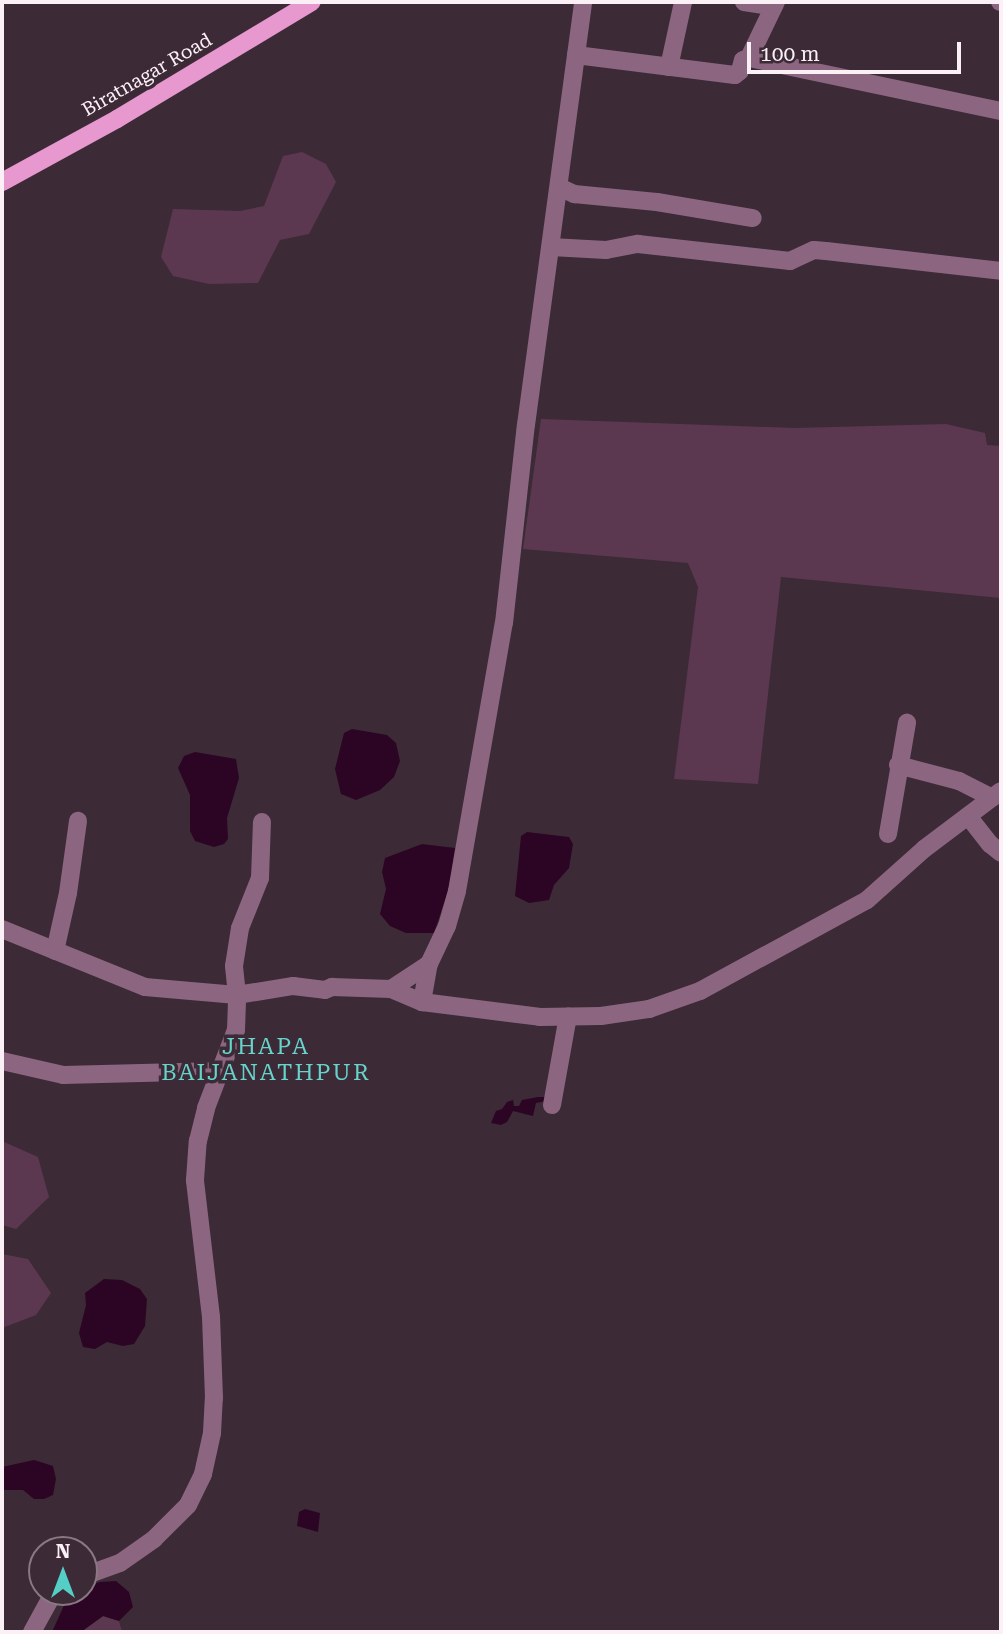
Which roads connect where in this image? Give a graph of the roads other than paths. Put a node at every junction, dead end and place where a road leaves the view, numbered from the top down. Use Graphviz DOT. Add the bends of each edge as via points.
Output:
graph roads {
  1 [pos="312,2"];
  2 [pos="583,2"];
  3 [pos="683,2"];
  4 [pos="744,2"];
  5 [pos="775,4"];
  6 [pos="576,55"];
  7 [pos="749,58"];
  8 [pos="669,67"];
  9 [pos="1001,111"];
  10 [pos="2,182"];
  11 [pos="559,187"];
  12 [pos="753,218"];
  13 [pos="551,247"];
  14 [pos="1001,271"];
  15 [pos="907,723"];
  16 [pos="898,765"];
  17 [pos="997,794"];
  18 [pos="968,816"];
  19 [pos="78,821"];
  20 [pos="262,822"];
  21 [pos="888,834"];
  22 [pos="1001,853"];
  23 [pos="2,929"];
  24 [pos="55,951"];
  25 [pos="429,964"];
  26 [pos="391,989"];
  27 [pos="237,995"];
  28 [pos="422,1002"];
  29 [pos="568,1016"];
  30 [pos="2,1061"];
  31 [pos="220,1070"];
  32 [pos="552,1105"];
  33 [pos="98,1571"];
  34 [pos="46,1606"];
  35 [pos="32,1632"];
  1 -- 10 [label="main road, Biratnagar Road"];
  2 -- 6 [label="street"];
  3 -- 8 [label="street"];
  4 -- 5 [label="street"];
  5 -- 7 [label="street"];
  6 -- 8 [label="street"];
  6 -- 11 [label="street"];
  7 -- 8 [label="street" via="735,75"];
  7 -- 9 [label="street"];
  11 -- 12 [label="street" via="574,194"];
  11 -- 13 [label="street"];
  13 -- 14 [label="street" via="606,250 638,244 790,261 814,250"];
  13 -- 25 [label="street" via="504,623 483,752 457,891"];
  15 -- 16 [label="street"];
  16 -- 17 [label="street"];
  16 -- 21 [label="street"];
  17 -- 18 [label="street"];
  18 -- 22 [label="street"];
  18 -- 29 [label="street" via="867,900 700,990 649,1009"];
  19 -- 24 [label="street"];
  20 -- 27 [label="street" via="260,878 240,928 234,966"];
  23 -- 24 [label="street"];
  24 -- 27 [label="street" via="145,986"];
  25 -- 26 [label="street"];
  25 -- 28 [label="street"];
  26 -- 27 [label="street" via="293,986"];
  26 -- 28 [label="street"];
  27 -- 31 [label="street" via="236,1030"];
  28 -- 29 [label="street" via="540,1017"];
  29 -- 32 [label="street"];
  30 -- 31 [label="street" via="63,1075"];
  31 -- 33 [label="street" via="198,1141 195,1180 214,1363 212,1433 203,1474 187,1504 155,1539 120,1563"];
  34 -- 35 [label="street"];
}
